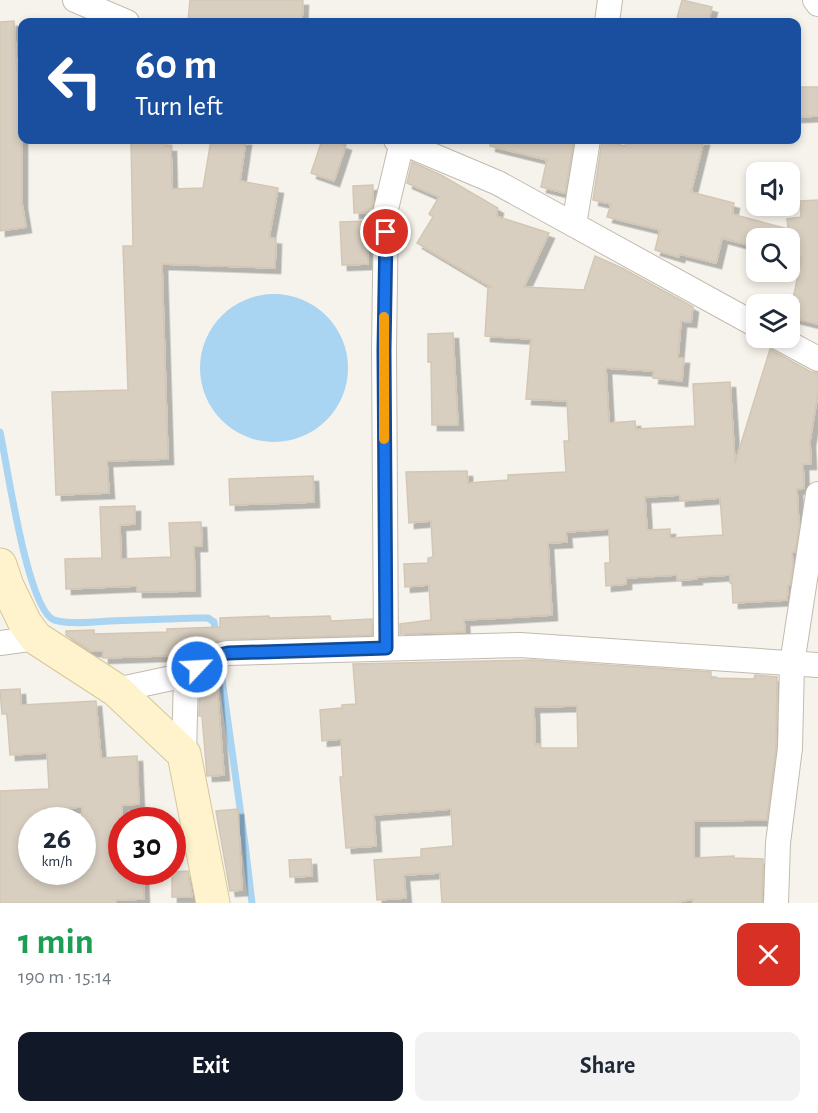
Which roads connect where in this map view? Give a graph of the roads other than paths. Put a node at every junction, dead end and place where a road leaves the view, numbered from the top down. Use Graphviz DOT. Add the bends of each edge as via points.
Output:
graph roads {
  1 [pos="75,0"];
  2 [pos="610,0"];
  3 [pos="815,0"];
  4 [pos="818,4"];
  5 [pos="118,18"];
  6 [pos="608,18"];
  7 [pos="398,144"];
  8 [pos="406,144"];
  9 [pos="587,144"];
  10 [pos="574,225"];
  11 [pos="746,320"];
  12 [pos="798,348"];
  13 [pos="818,359"];
  14 [pos="818,494"];
  15 [pos="0,565"];
  16 [pos="36,638"];
  17 [pos="0,643"];
  18 [pos="386,648"];
  19 [pos="792,664"];
  20 [pos="818,666"];
  21 [pos="186,675"];
  22 [pos="116,690"];
  23 [pos="184,754"];
  24 [pos="213,903"];
  25 [pos="776,903"];
  1 -- 5 [label="street"];
  2 -- 6 [label="street"];
  3 -- 4 [label="street"];
  7 -- 18 [label="street" via="386,209"];
  8 -- 10 [label="street" via="498,183"];
  9 -- 10 [label="street"];
  10 -- 11 [label="street"];
  12 -- 13 [label="street"];
  14 -- 19 [label="street"];
  15 -- 16 [label="street" via="25,623"];
  16 -- 17 [label="street"];
  16 -- 22 [label="street"];
  18 -- 19 [label="street" via="520,645"];
  18 -- 21 [label="street" via="217,656"];
  19 -- 20 [label="street"];
  19 -- 25 [label="street"];
  21 -- 22 [label="street"];
  21 -- 23 [label="street"];
  22 -- 23 [label="street"];
  23 -- 24 [label="street"];
}
